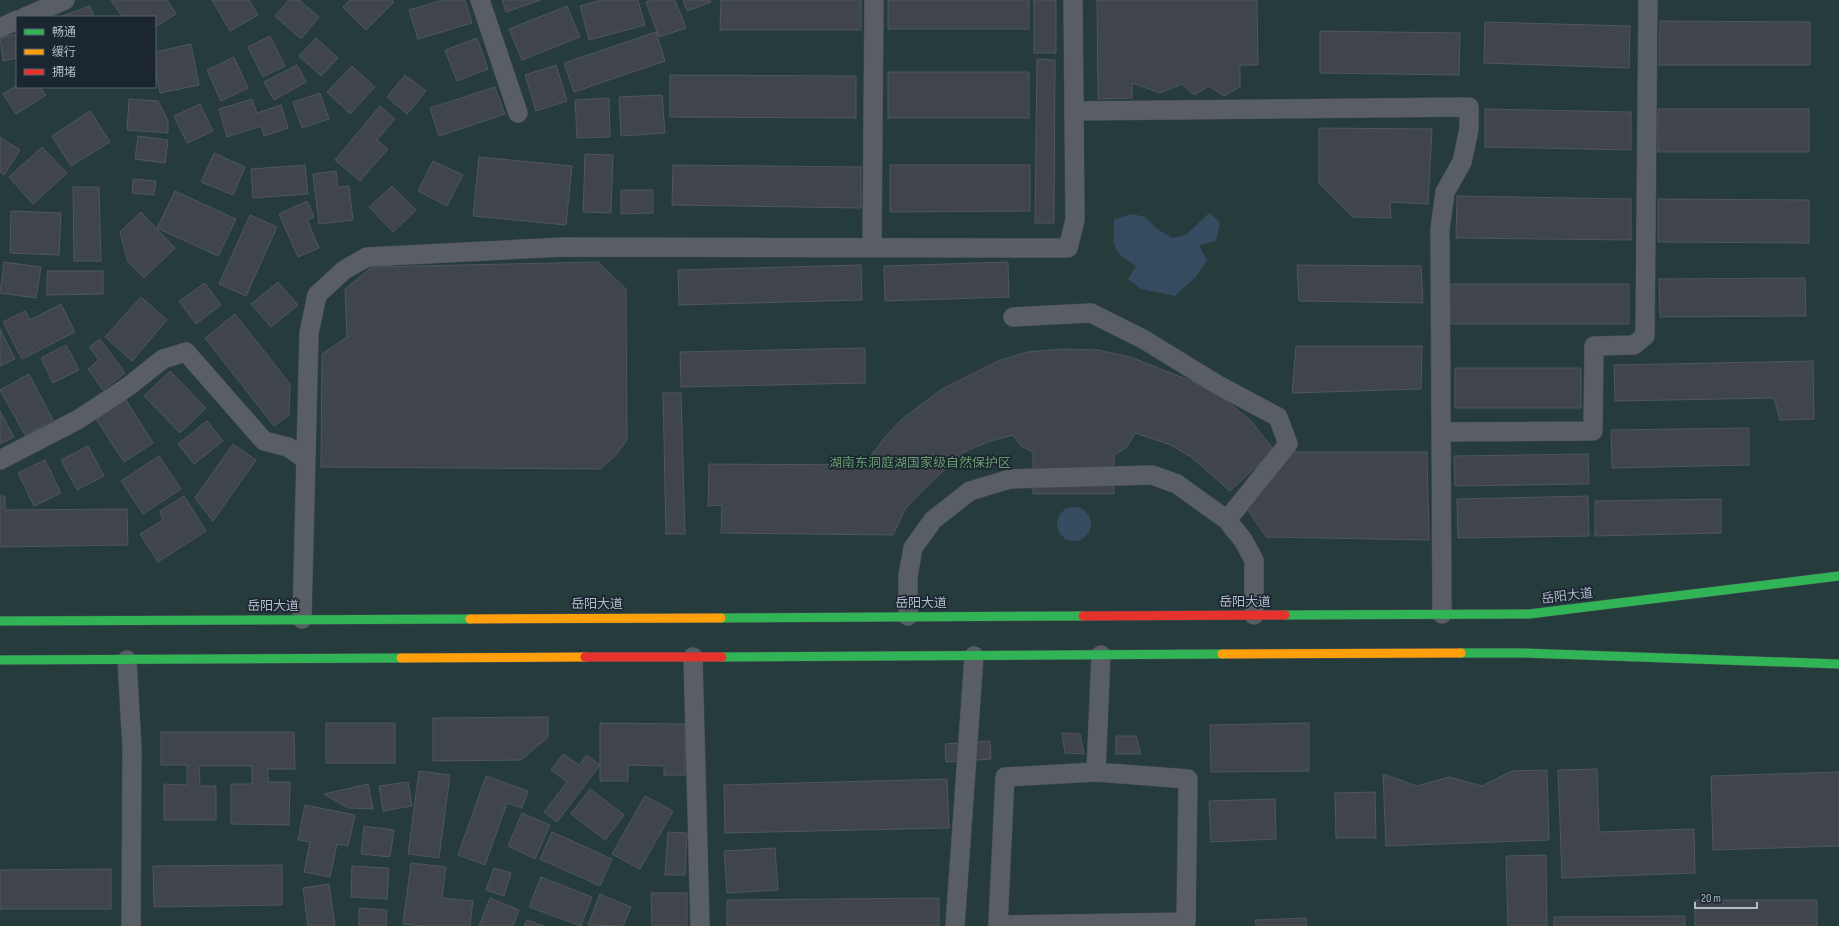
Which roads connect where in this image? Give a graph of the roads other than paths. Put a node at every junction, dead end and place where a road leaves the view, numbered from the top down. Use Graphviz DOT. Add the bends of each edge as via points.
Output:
graph roads {
  1 [pos="65,0"];
  2 [pos="480,0"];
  3 [pos="874,0"];
  4 [pos="1073,0"];
  5 [pos="1648,0"];
  6 [pos="27,16"];
  7 [pos="16,20"];
  8 [pos="0,28"];
  9 [pos="1074,111"];
  10 [pos="518,113"];
  11 [pos="872,247"];
  12 [pos="1013,317"];
  13 [pos="1441,432"];
  14 [pos="305,459"];
  15 [pos="0,460"];
  16 [pos="1227,520"];
  17 [pos="1839,576"];
  18 [pos="1442,614"];
  19 [pos="1254,615"];
  20 [pos="908,616"];
  21 [pos="302,619"];
  22 [pos="0,621"];
  23 [pos="1101,655"];
  24 [pos="974,656"];
  25 [pos="693,657"];
  26 [pos="0,660"];
  27 [pos="127,660"];
  28 [pos="1839,664"];
  29 [pos="1096,772"];
  30 [pos="131,926"];
  31 [pos="700,926"];
  32 [pos="955,926"];
  1 -- 6 [label="street"];
  2 -- 10 [label="street"];
  3 -- 11 [label="street"];
  4 -- 9 [label="street"];
  5 -- 13 [label="street" via="1646,336 1634,345 1594,346 1593,431"];
  7 -- 8 [label="street"];
  9 -- 11 [label="street" via="1075,220 1068,248"];
  9 -- 13 [label="street" via="1469,107 1469,129 1462,162 1445,192 1440,229"];
  11 -- 14 [label="street" via="564,247 367,257 344,270 317,295 309,333"];
  12 -- 16 [label="street" via="1091,313 1143,339 1218,385 1278,417 1288,444"];
  13 -- 18 [label="street"];
  14 -- 15 [label="street" via="288,447 264,441 186,352 163,359 129,386 79,419"];
  14 -- 21 [label="street"];
  16 -- 19 [label="street" via="1243,540 1254,560"];
  16 -- 20 [label="street" via="1177,484 1152,476 1003,481 970,492 933,520 913,548 908,576"];
  17 -- 18 [label="main road, 岳阳大道" via="1529,614"];
  18 -- 19 [label="main road, 岳阳大道"];
  19 -- 20 [label="main road, 岳阳大道"];
  20 -- 21 [label="main road, 岳阳大道"];
  21 -- 22 [label="main road, 岳阳大道"];
  23 -- 24 [label="main road"];
  23 -- 28 [label="main road" via="1524,653"];
  23 -- 29 [label="street"];
  24 -- 25 [label="main road"];
  24 -- 32 [label="street"];
  25 -- 27 [label="main road"];
  25 -- 31 [label="street"];
  26 -- 27 [label="main road"];
  27 -- 30 [label="street" via="132,749"];
  29 -- 29 [label="street" via="1188,779 1186,922 998,925 1005,778"];
}
